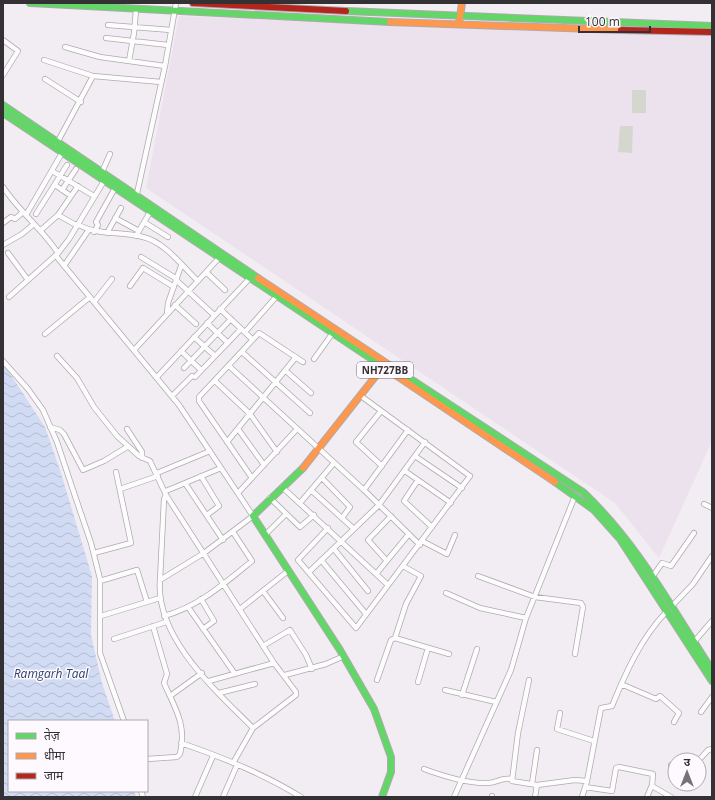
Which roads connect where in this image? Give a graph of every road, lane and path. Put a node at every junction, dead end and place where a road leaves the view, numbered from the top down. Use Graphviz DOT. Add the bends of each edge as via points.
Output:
graph roads {
  1 [pos="30,3"];
  2 [pos="176,3"];
  3 [pos="193,3"];
  4 [pos="462,3"];
  5 [pos="86,5"];
  6 [pos="136,10"];
  7 [pos="174,12"];
  8 [pos="460,16"];
  9 [pos="459,24"];
  10 [pos="108,25"];
  11 [pos="712,26"];
  12 [pos="135,28"];
  13 [pos="171,30"];
  14 [pos="712,32"];
  15 [pos="106,38"];
  16 [pos="3,40"];
  17 [pos="133,41"];
  18 [pos="168,45"];
  19 [pos="65,47"];
  20 [pos="44,60"];
  21 [pos="129,61"];
  22 [pos="165,66"];
  23 [pos="3,75"];
  24 [pos="93,76"];
  25 [pos="45,79"];
  26 [pos="161,82"];
  27 [pos="80,102"];
  28 [pos="3,105"];
  29 [pos="3,113"];
  30 [pos="56,145"];
  31 [pos="62,153"];
  32 [pos="110,154"];
  33 [pos="67,165"];
  34 [pos="76,169"];
  35 [pos="52,170"];
  36 [pos="102,172"];
  37 [pos="60,176"];
  38 [pos="68,181"];
  39 [pos="104,181"];
  40 [pos="55,185"];
  41 [pos="78,186"];
  42 [pos="3,187"];
  43 [pos="42,188"];
  44 [pos="115,188"];
  45 [pos="62,190"];
  46 [pos="50,193"];
  47 [pos="71,196"];
  48 [pos="94,196"];
  49 [pos="136,198"];
  50 [pos="121,208"];
  51 [pos="150,212"];
  52 [pos="25,214"];
  53 [pos="36,214"];
  54 [pos="58,215"];
  55 [pos="115,218"];
  56 [pos="3,222"];
  57 [pos="144,222"];
  58 [pos="34,224"];
  59 [pos="76,225"];
  60 [pos="41,230"];
  61 [pos="88,231"];
  62 [pos="94,232"];
  63 [pos="107,233"];
  64 [pos="138,234"];
  65 [pos="168,237"];
  66 [pos="3,245"];
  67 [pos="8,253"];
  68 [pos="57,254"];
  69 [pos="141,256"];
  70 [pos="219,258"];
  71 [pos="64,266"];
  72 [pos="181,266"];
  73 [pos="206,272"];
  74 [pos="112,279"];
  75 [pos="249,279"];
  76 [pos="28,280"];
  77 [pos="177,280"];
  78 [pos="198,281"];
  79 [pos="130,286"];
  80 [pos="174,286"];
  81 [pos="189,290"];
  82 [pos="226,290"];
  83 [pos="9,297"];
  84 [pos="90,297"];
  85 [pos="276,297"];
  86 [pos="94,302"];
  87 [pos="175,305"];
  88 [pos="220,308"];
  89 [pos="167,314"];
  90 [pos="214,315"];
  91 [pos="231,319"];
  92 [pos="207,323"];
  93 [pos="196,324"];
  94 [pos="243,330"];
  95 [pos="218,333"];
  96 [pos="45,334"];
  97 [pos="332,334"];
  98 [pos="194,337"];
  99 [pos="252,340"];
  100 [pos="228,342"];
  101 [pos="205,346"];
  102 [pos="135,349"];
  103 [pos="181,351"];
  104 [pos="242,352"];
  105 [pos="57,356"];
  106 [pos="215,356"];
  107 [pos="296,358"];
  108 [pos="314,359"];
  109 [pos="192,360"];
  110 [pos="3,361"];
  111 [pos="302,362"];
  112 [pos="229,366"];
  113 [pos="184,368"];
  114 [pos="382,368"];
  115 [pos="201,370"];
  116 [pos="286,370"];
  117 [pos="157,377"];
  118 [pos="215,381"];
  119 [pos="275,384"];
  120 [pos="311,392"];
  121 [pos="172,396"];
  122 [pos="360,396"];
  123 [pos="263,398"];
  124 [pos="381,411"];
  125 [pos="310,413"];
  126 [pos="250,414"];
  127 [pos="50,427"];
  128 [pos="126,429"];
  129 [pos="238,429"];
  130 [pos="297,429"];
  131 [pos="408,430"];
  132 [pos="227,442"];
  133 [pos="426,442"];
  134 [pos="127,447"];
  135 [pos="319,449"];
  136 [pos="210,451"];
  137 [pos="277,452"];
  138 [pos="415,456"];
  139 [pos="142,458"];
  140 [pos="334,463"];
  141 [pos="264,466"];
  142 [pos="382,466"];
  143 [pos="221,468"];
  144 [pos="405,471"];
  145 [pos="116,472"];
  146 [pos="158,474"];
  147 [pos="201,476"];
  148 [pos="252,478"];
  149 [pos="322,478"];
  150 [pos="418,480"];
  151 [pos="185,483"];
  152 [pos="282,487"];
  153 [pos="462,488"];
  154 [pos="120,489"];
  155 [pos="311,490"];
  156 [pos="364,490"];
  157 [pos="166,493"];
  158 [pos="238,493"];
  159 [pos="575,496"];
  160 [pos="270,498"];
  161 [pos="300,503"];
  162 [pos="451,503"];
  163 [pos="704,504"];
  164 [pos="380,505"];
  165 [pos="712,508"];
  166 [pos="286,514"];
  167 [pos="206,515"];
  168 [pos="253,516"];
  169 [pos="314,516"];
  170 [pos="391,516"];
  171 [pos="342,518"];
  172 [pos="432,527"];
  173 [pos="328,528"];
  174 [pos="354,529"];
  175 [pos="233,532"];
  176 [pos="694,533"];
  177 [pos="409,534"];
  178 [pos="265,535"];
  179 [pos="455,535"];
  180 [pos="222,540"];
  181 [pos="342,541"];
  182 [pos="421,543"];
  183 [pos="334,548"];
  184 [pos="93,552"];
  185 [pos="204,554"];
  186 [pos="712,556"];
  187 [pos="321,560"];
  188 [pos="387,561"];
  189 [pos="403,566"];
  190 [pos="288,570"];
  191 [pos="309,572"];
  192 [pos="376,574"];
  193 [pos="478,576"];
  194 [pos="653,576"];
  195 [pos="160,580"];
  196 [pos="100,581"];
  197 [pos="224,584"];
  198 [pos="388,585"];
  199 [pos="263,591"];
  200 [pos="368,591"];
  201 [pos="446,594"];
  202 [pos="535,597"];
  203 [pos="160,598"];
  204 [pos="200,600"];
  205 [pos="147,602"];
  206 [pos="188,608"];
  207 [pos="240,609"];
  208 [pos="670,609"];
  209 [pos="366,614"];
  210 [pos="101,616"];
  211 [pos="164,616"];
  212 [pos="283,618"];
  213 [pos="526,618"];
  214 [pos="712,621"];
  215 [pos="166,622"];
  216 [pos="153,626"];
  217 [pos="203,629"];
  218 [pos="395,638"];
  219 [pos="114,639"];
  220 [pos="694,642"];
  221 [pos="263,646"];
  222 [pos="428,648"];
  223 [pos="477,650"];
  224 [pos="449,654"];
  225 [pos="575,654"];
  226 [pos="344,656"];
  227 [pos="712,656"];
  228 [pos="706,661"];
  229 [pos="274,663"];
  230 [pos="312,668"];
  231 [pos="712,670"];
  232 [pos="202,673"];
  233 [pos="234,674"];
  234 [pos="285,675"];
  235 [pos="377,680"];
  236 [pos="529,680"];
  237 [pos="209,681"];
  238 [pos="712,681"];
  239 [pos="418,682"];
  240 [pos="255,684"];
  241 [pos="621,684"];
  242 [pos="445,690"];
  243 [pos="220,693"];
  244 [pos="462,695"];
  245 [pos="170,696"];
  246 [pos="712,697"];
  247 [pos="496,702"];
  248 [pos="701,712"];
  249 [pos="560,713"];
  250 [pos="124,720"];
  251 [pos="674,722"];
  252 [pos="253,728"];
  253 [pos="594,741"];
  254 [pos="181,743"];
  255 [pos="537,750"];
  256 [pos="213,756"];
  257 [pos="148,759"];
  258 [pos="235,764"];
  259 [pos="424,769"];
  260 [pos="460,779"];
  261 [pos="512,779"];
  262 [pos="587,781"];
  263 [pos="535,784"];
  264 [pos="652,785"];
  265 [pos="585,787"];
  266 [pos="299,796"];
  267 [pos="195,797"];
  268 [pos="223,797"];
  269 [pos="382,797"];
  270 [pos="454,797"];
  271 [pos="535,797"];
  272 [pos="582,797"];
  273 [pos="647,797"];
  274 [pos="670,797"];
  1 -- 5 [label="main road"];
  2 -- 7 [label="street"];
  3 -- 8 [label="main road"];
  4 -- 8 [label="main road"];
  5 -- 6 [label="main road"];
  6 -- 7 [label="main road"];
  6 -- 12 [label="street"];
  7 -- 9 [label="main road"];
  7 -- 13 [label="street"];
  8 -- 9 [label="main road"];
  8 -- 11 [label="main road"];
  9 -- 14 [label="main road"];
  10 -- 12 [label="street"];
  12 -- 13 [label="street"];
  12 -- 17 [label="street"];
  13 -- 18 [label="street"];
  15 -- 17 [label="street"];
  16 -- 23 [label="street" via="18,51"];
  17 -- 18 [label="street"];
  17 -- 21 [label="street"];
  18 -- 22 [label="street"];
  19 -- 21 [label="street" via="100,57"];
  20 -- 24 [label="street"];
  21 -- 22 [label="street"];
  22 -- 26 [label="street"];
  24 -- 26 [label="street"];
  24 -- 27 [label="street"];
  25 -- 27 [label="street"];
  26 -- 49 [label="street"];
  27 -- 30 [label="street"];
  28 -- 30 [label="main road, NH727BB"];
  29 -- 30 [label="main road, NH727BB"];
  30 -- 31 [label="main road, NH727BB"];
  30 -- 36 [label="main road, NH727BB"];
  31 -- 35 [label="street"];
  31 -- 39 [label="main road, NH727BB"];
  32 -- 36 [label="street"];
  33 -- 37 [label="street"];
  34 -- 38 [label="street"];
  35 -- 37 [label="street"];
  35 -- 43 [label="street"];
  36 -- 49 [label="main road, NH727BB"];
  37 -- 38 [label="street"];
  37 -- 40 [label="street"];
  38 -- 41 [label="street"];
  38 -- 45 [label="street"];
  39 -- 44 [label="main road, NH727BB"];
  39 -- 48 [label="street"];
  40 -- 45 [label="street"];
  40 -- 46 [label="street"];
  41 -- 47 [label="street"];
  41 -- 48 [label="street"];
  42 -- 52 [label="street"];
  43 -- 46 [label="street"];
  43 -- 52 [label="street"];
  44 -- 49 [label="main road, NH727BB"];
  44 -- 62 [label="street" via="96,222 98,225"];
  45 -- 47 [label="street"];
  46 -- 53 [label="street"];
  47 -- 54 [label="street"];
  48 -- 59 [label="street"];
  49 -- 51 [label="main road, NH727BB"];
  49 -- 194 [label="main road, NH727BB" via="583,492 615,522"];
  50 -- 55 [label="street"];
  51 -- 57 [label="street"];
  51 -- 70 [label="main road, NH727BB"];
  52 -- 56 [label="street"];
  52 -- 58 [label="street"];
  54 -- 59 [label="street"];
  54 -- 60 [label="street"];
  55 -- 63 [label="street"];
  55 -- 64 [label="street"];
  57 -- 64 [label="street"];
  57 -- 65 [label="street"];
  58 -- 60 [label="street"];
  58 -- 66 [label="street"];
  59 -- 61 [label="street"];
  59 -- 68 [label="street"];
  60 -- 68 [label="street"];
  61 -- 62 [label="street"];
  61 -- 71 [label="street"];
  62 -- 63 [label="street"];
  63 -- 64 [label="street"];
  64 -- 72 [label="street" via="161,246"];
  67 -- 76 [label="street"];
  68 -- 71 [label="street"];
  68 -- 76 [label="street"];
  69 -- 77 [label="street"];
  70 -- 73 [label="street"];
  70 -- 75 [label="main road, NH727BB"];
  71 -- 84 [label="street"];
  72 -- 77 [label="street"];
  72 -- 78 [label="street"];
  73 -- 78 [label="street"];
  73 -- 82 [label="street"];
  74 -- 86 [label="street"];
  75 -- 85 [label="main road, NH727BB"];
  75 -- 88 [label="street"];
  76 -- 83 [label="street"];
  77 -- 80 [label="street"];
  77 -- 81 [label="street"];
  78 -- 81 [label="street"];
  79 -- 80 [label="street" via="144,268"];
  80 -- 89 [label="street"];
  81 -- 87 [label="street"];
  81 -- 90 [label="street"];
  84 -- 86 [label="street"];
  84 -- 96 [label="street"];
  85 -- 94 [label="street"];
  85 -- 97 [label="main road, NH727BB"];
  86 -- 102 [label="street"];
  87 -- 89 [label="street"];
  87 -- 93 [label="street"];
  88 -- 90 [label="street"];
  88 -- 91 [label="street"];
  89 -- 102 [label="street"];
  90 -- 92 [label="street"];
  91 -- 94 [label="street"];
  91 -- 95 [label="street"];
  92 -- 95 [label="street"];
  92 -- 98 [label="street"];
  94 -- 99 [label="street"];
  94 -- 100 [label="street"];
  95 -- 100 [label="street"];
  95 -- 101 [label="street"];
  97 -- 108 [label="street"];
  97 -- 114 [label="main road, NH727BB"];
  98 -- 101 [label="street"];
  98 -- 103 [label="street"];
  99 -- 104 [label="street"];
  99 -- 107 [label="street" via="260,333"];
  100 -- 106 [label="street"];
  101 -- 106 [label="street"];
  101 -- 109 [label="street"];
  102 -- 117 [label="street"];
  103 -- 109 [label="street"];
  103 -- 117 [label="street"];
  104 -- 112 [label="street"];
  104 -- 119 [label="street"];
  105 -- 134 [label="street" via="77,378 94,407"];
  106 -- 115 [label="street"];
  107 -- 111 [label="street"];
  107 -- 116 [label="street"];
  109 -- 113 [label="street"];
  109 -- 115 [label="street"];
  110 -- 127 [label="street" via="35,398"];
  112 -- 118 [label="street"];
  112 -- 123 [label="street"];
  114 -- 122 [label="main road"];
  114 -- 159 [label="main road, NH727BB" via="535,467"];
  115 -- 121 [label="street"];
  116 -- 119 [label="street"];
  116 -- 120 [label="street"];
  117 -- 121 [label="street"];
  118 -- 126 [label="street"];
  118 -- 132 [label="street" via="198,400"];
  119 -- 123 [label="street"];
  119 -- 125 [label="street"];
  121 -- 136 [label="street"];
  122 -- 124 [label="street"];
  122 -- 135 [label="main road"];
  123 -- 126 [label="street"];
  123 -- 130 [label="street"];
  124 -- 131 [label="street"];
  124 -- 142 [label="street" via="356,442"];
  126 -- 129 [label="street"];
  126 -- 137 [label="street"];
  127 -- 134 [label="street" via="64,434 83,470"];
  127 -- 184 [label="street"];
  128 -- 139 [label="street" via="142,452"];
  129 -- 132 [label="street"];
  129 -- 141 [label="street"];
  130 -- 135 [label="street"];
  130 -- 137 [label="street"];
  131 -- 133 [label="street"];
  131 -- 142 [label="street"];
  132 -- 148 [label="street"];
  133 -- 138 [label="street"];
  133 -- 153 [label="street" via="470,474"];
  134 -- 139 [label="street"];
  135 -- 140 [label="street"];
  135 -- 152 [label="main road"];
  136 -- 143 [label="street"];
  136 -- 146 [label="street"];
  137 -- 141 [label="street"];
  138 -- 144 [label="street"];
  138 -- 153 [label="street"];
  139 -- 146 [label="street" via="150,461"];
  140 -- 149 [label="street"];
  140 -- 156 [label="street"];
  141 -- 148 [label="street"];
  142 -- 156 [label="street"];
  143 -- 147 [label="street"];
  143 -- 158 [label="street"];
  144 -- 150 [label="street"];
  144 -- 164 [label="street"];
  145 -- 154 [label="street"];
  146 -- 154 [label="street"];
  146 -- 157 [label="street"];
  147 -- 151 [label="street"];
  147 -- 167 [label="street" via="219,506"];
  148 -- 158 [label="street"];
  149 -- 155 [label="street"];
  149 -- 171 [label="street" via="350,506"];
  150 -- 162 [label="street"];
  150 -- 172 [label="street" via="404,501"];
  151 -- 157 [label="street"];
  151 -- 167 [label="street"];
  152 -- 160 [label="main road"];
  152 -- 161 [label="street"];
  153 -- 162 [label="street"];
  154 -- 184 [label="street" via="131,543"];
  155 -- 161 [label="street"];
  155 -- 171 [label="street"];
  156 -- 164 [label="street"];
  157 -- 185 [label="street"];
  157 -- 195 [label="street"];
  158 -- 168 [label="street"];
  159 -- 202 [label="street"];
  159 -- 208 [label="main road, NH727BB" via="594,510 620,538"];
  160 -- 166 [label="street"];
  160 -- 168 [label="main road"];
  161 -- 169 [label="street"];
  162 -- 172 [label="street"];
  163 -- 165 [label="street"];
  164 -- 170 [label="street"];
  164 -- 174 [label="street"];
  166 -- 169 [label="street" via="302,527"];
  166 -- 178 [label="street"];
  167 -- 180 [label="street"];
  168 -- 175 [label="street"];
  168 -- 178 [label="main road"];
  169 -- 173 [label="street"];
  170 -- 177 [label="street"];
  170 -- 188 [label="street" via="368,540"];
  171 -- 174 [label="street"];
  172 -- 182 [label="street"];
  173 -- 181 [label="street"];
  173 -- 191 [label="street" via="298,558"];
  174 -- 181 [label="street"];
  175 -- 180 [label="street"];
  175 -- 197 [label="street" via="252,561"];
  176 -- 194 [label="street" via="672,566 662,563"];
  177 -- 182 [label="street"];
  177 -- 188 [label="street"];
  178 -- 190 [label="main road"];
  179 -- 182 [label="street" via="447,554"];
  180 -- 185 [label="street"];
  181 -- 183 [label="street"];
  181 -- 192 [label="street"];
  182 -- 189 [label="street"];
  183 -- 187 [label="street"];
  183 -- 200 [label="street"];
  184 -- 196 [label="street"];
  185 -- 195 [label="street"];
  185 -- 197 [label="street"];
  186 -- 208 [label="street" via="693,584"];
  187 -- 191 [label="street"];
  187 -- 209 [label="street"];
  188 -- 192 [label="street"];
  189 -- 198 [label="street"];
  189 -- 218 [label="street" via="421,576 406,604"];
  190 -- 199 [label="street"];
  190 -- 226 [label="main road"];
  191 -- 209 [label="street" via="355,627"];
  192 -- 198 [label="street"];
  193 -- 202 [label="street"];
  194 -- 208 [label="main road, NH727BB"];
  195 -- 203 [label="street"];
  196 -- 205 [label="street" via="137,570"];
  196 -- 210 [label="street"];
  197 -- 204 [label="street"];
  197 -- 207 [label="street"];
  198 -- 209 [label="street"];
  199 -- 207 [label="street"];
  199 -- 212 [label="street"];
  201 -- 213 [label="street" via="480,608"];
  202 -- 213 [label="street"];
  202 -- 225 [label="street" via="583,604"];
  203 -- 205 [label="street"];
  203 -- 211 [label="street"];
  204 -- 206 [label="street"];
  204 -- 217 [label="street" via="214,621"];
  205 -- 210 [label="street"];
  206 -- 211 [label="street"];
  206 -- 217 [label="street"];
  207 -- 221 [label="street"];
  208 -- 220 [label="main road, NH727BB"];
  208 -- 238 [label="main road, NH727BB"];
  208 -- 241 [label="street" via="647,635"];
  210 -- 250 [label="street" via="100,653"];
  211 -- 215 [label="street"];
  213 -- 247 [label="street" via="511,670"];
  214 -- 220 [label="street"];
  215 -- 216 [label="street"];
  215 -- 232 [label="street" via="175,641"];
  216 -- 219 [label="street"];
  216 -- 245 [label="street" via="167,674 164,683"];
  217 -- 233 [label="street"];
  218 -- 222 [label="street"];
  218 -- 235 [label="street" via="391,640"];
  220 -- 228 [label="main road, NH727BB"];
  221 -- 229 [label="street"];
  221 -- 230 [label="street" via="290,630"];
  222 -- 224 [label="street"];
  222 -- 239 [label="street"];
  223 -- 244 [label="street"];
  226 -- 230 [label="street"];
  226 -- 269 [label="main road" via="374,709 391,757 390,772"];
  227 -- 228 [label="street"];
  228 -- 231 [label="main road, NH727BB"];
  229 -- 233 [label="street"];
  229 -- 234 [label="street"];
  230 -- 234 [label="street"];
  232 -- 237 [label="street"];
  232 -- 245 [label="street"];
  233 -- 237 [label="street"];
  234 -- 252 [label="street" via="296,694"];
  236 -- 261 [label="street"];
  237 -- 243 [label="street"];
  240 -- 243 [label="street"];
  241 -- 251 [label="street" via="656,699 660,696 678,713"];
  241 -- 253 [label="street" via="612,706 602,708"];
  242 -- 244 [label="street"];
  243 -- 252 [label="street"];
  244 -- 247 [label="street"];
  245 -- 254 [label="street" via="180,716"];
  246 -- 248 [label="street"];
  247 -- 260 [label="street"];
  249 -- 253 [label="street" via="557,729"];
  252 -- 258 [label="street"];
  253 -- 262 [label="street"];
  254 -- 256 [label="street"];
  254 -- 257 [label="street" via="180,754 177,757"];
  255 -- 263 [label="street"];
  256 -- 258 [label="street"];
  256 -- 267 [label="street"];
  258 -- 266 [label="street"];
  258 -- 268 [label="street"];
  259 -- 260 [label="street"];
  260 -- 261 [label="street" via="489,783 500,778"];
  260 -- 270 [label="street"];
  261 -- 263 [label="street" via="513,782"];
  262 -- 263 [label="street"];
  262 -- 265 [label="street"];
  263 -- 271 [label="street"];
  264 -- 265 [label="street" via="653,774 617,767 612,791"];
  264 -- 273 [label="street"];
  264 -- 274 [label="street"];
  265 -- 272 [label="street"];
}
